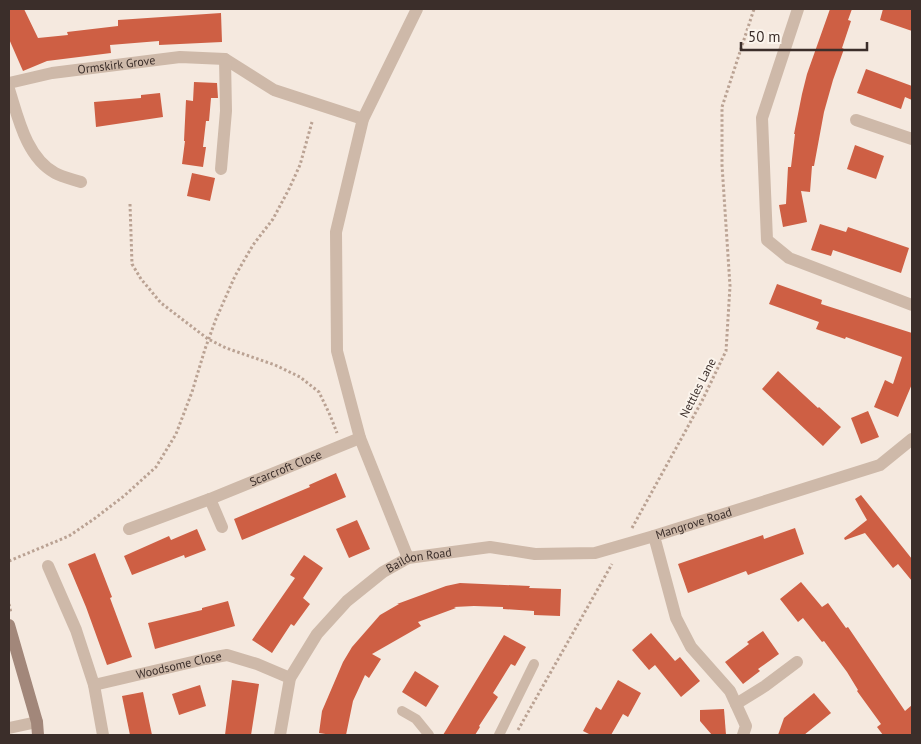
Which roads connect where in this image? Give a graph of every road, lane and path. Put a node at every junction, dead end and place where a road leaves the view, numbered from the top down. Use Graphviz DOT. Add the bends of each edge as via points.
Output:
graph roads {
  1 [pos="417,9"];
  2 [pos="754,9"];
  3 [pos="798,9"];
  4 [pos="225,59"];
  5 [pos="9,83"];
  6 [pos="9,89"];
  7 [pos="363,119"];
  8 [pos="856,120"];
  9 [pos="312,122"];
  10 [pos="912,139"];
  11 [pos="221,169"];
  12 [pos="81,182"];
  13 [pos="130,204"];
  14 [pos="912,305"];
  15 [pos="208,339"];
  16 [pos="360,438"];
  17 [pos="912,439"];
  18 [pos="341,446"];
  19 [pos="210,499"];
  20 [pos="222,527"];
  21 [pos="129,529"];
  22 [pos="654,536"];
  23 [pos="622,545"];
  24 [pos="408,558"];
  25 [pos="9,561"];
  26 [pos="48,566"];
  27 [pos="9,625"];
  28 [pos="797,662"];
  29 [pos="534,664"];
  30 [pos="290,678"];
  31 [pos="94,685"];
  32 [pos="736,704"];
  33 [pos="402,711"];
  34 [pos="37,722"];
  35 [pos="9,728"];
  36 [pos="38,735"];
  37 [pos="103,735"];
  38 [pos="280,735"];
  39 [pos="429,735"];
  40 [pos="499,735"];
  41 [pos="515,735"];
  42 [pos="743,735"];
  1 -- 7 [label="street"];
  2 -- 23 [label="path, Nettles Lane" via="722,107 722,165 730,286 726,351 698,409"];
  3 -- 14 [label="street" via="762,118 767,240 789,258"];
  4 -- 5 [label="street, Ormskirk Grove" via="180,57 52,73"];
  4 -- 7 [label="street, Ormskirk Grove" via="274,90"];
  4 -- 11 [label="street" via="226,111"];
  6 -- 12 [label="street" via="22,130 36,158 54,172"];
  7 -- 16 [label="street" via="336,232 337,351"];
  8 -- 10 [label="street"];
  9 -- 15 [label="path" via="300,165 289,189 235,276"];
  13 -- 15 [label="path" via="132,264 161,303"];
  15 -- 18 [label="path" via="275,365 300,377 319,392"];
  15 -- 25 [label="path" via="176,434 156,467 124,496 69,536"];
  16 -- 18 [label="street, Scarcroft Close"];
  16 -- 24 [label="street"];
  17 -- 22 [label="street, Mangrove Road" via="880,465"];
  18 -- 19 [label="street, Scarcroft Close"];
  19 -- 20 [label="street"];
  19 -- 21 [label="street, Scarcroft Close"];
  22 -- 23 [label="street, Baildon Road"];
  22 -- 32 [label="street, Mangrove Road" via="676,618 691,647 730,691"];
  23 -- 24 [label="street, Baildon Road" via="595,553 535,554 490,547"];
  23 -- 41 [label="path, Nettles Lane"];
  24 -- 30 [label="street, Baildon Road" via="383,572 347,601 317,634"];
  26 -- 31 [label="street" via="76,630"];
  27 -- 34 [label="main road"];
  28 -- 32 [label="street"];
  29 -- 40 [label="lane"];
  30 -- 31 [label="street, Woodsome Close" via="227,655"];
  30 -- 38 [label="street, Baildon Road"];
  31 -- 37 [label="street"];
  32 -- 42 [label="street, Mangrove Road" via="746,726"];
  33 -- 39 [label="lane" via="416,719"];
  34 -- 35 [label="street"];
  34 -- 36 [label="main road"];
}
